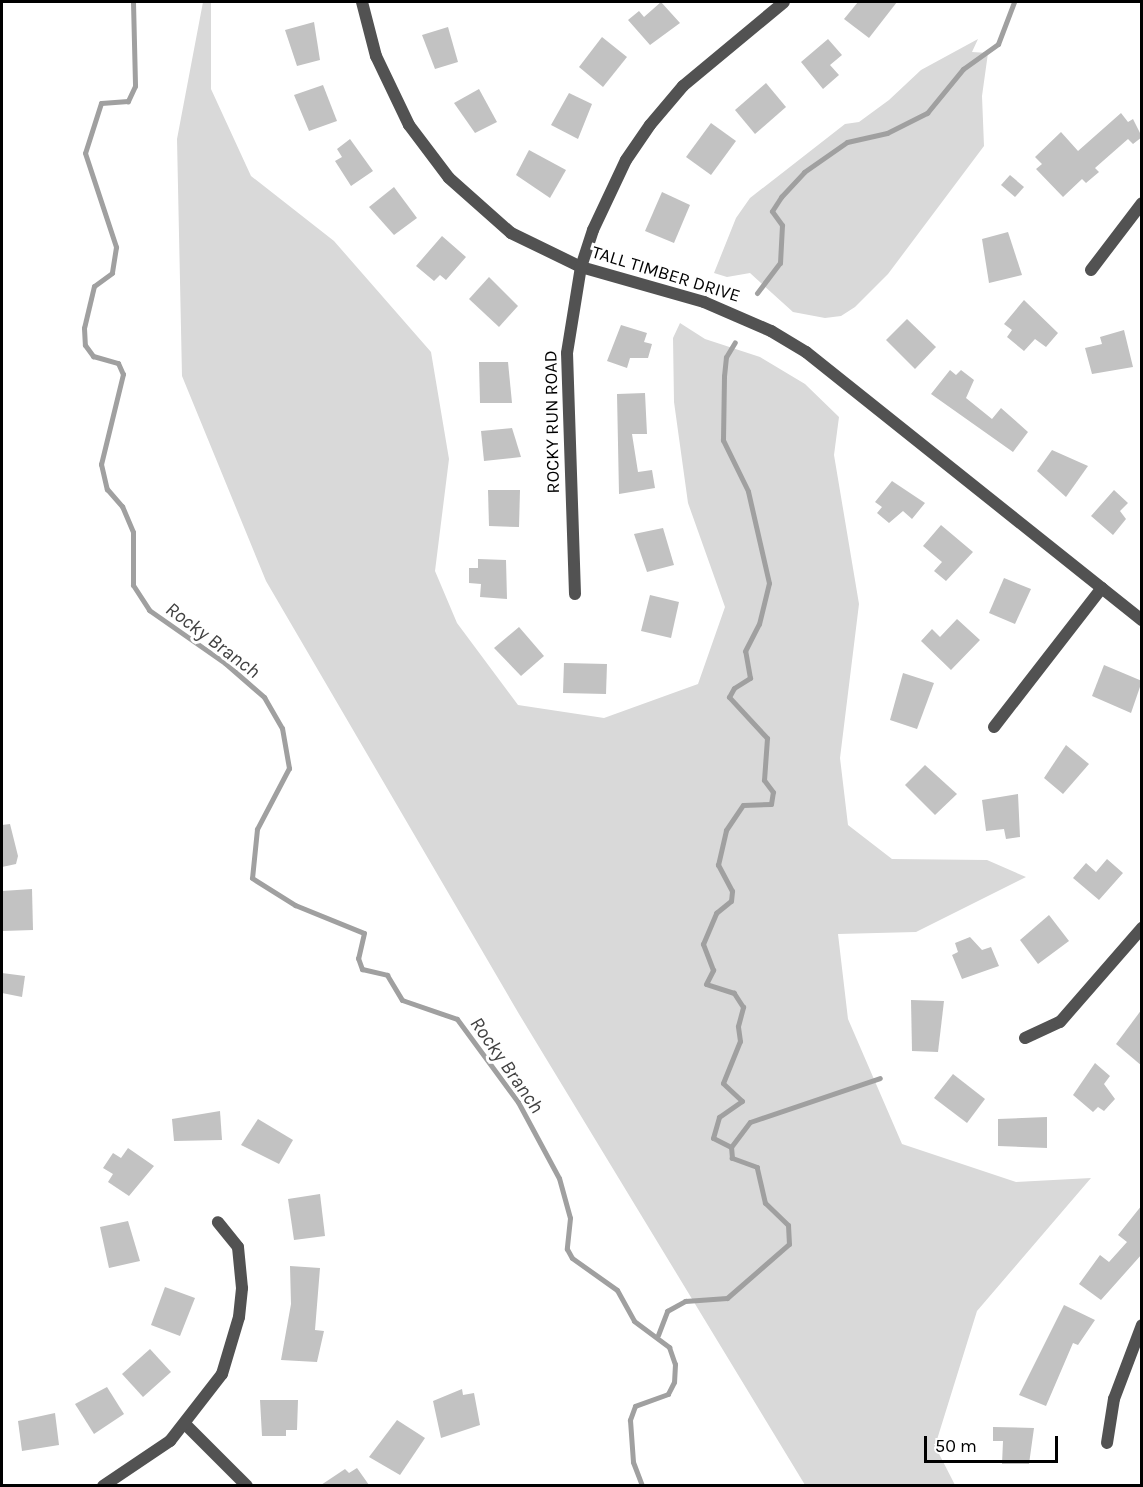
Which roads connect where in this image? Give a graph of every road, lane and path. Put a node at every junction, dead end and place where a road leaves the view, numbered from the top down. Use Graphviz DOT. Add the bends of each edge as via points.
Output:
graph roads {
  1 [pos="362,2"];
  2 [pos="784,2"];
  3 [pos="1142,203"];
  4 [pos="581,267"];
  5 [pos="1091,270"];
  6 [pos="1102,588"];
  7 [pos="575,594"];
  8 [pos="1142,620"];
  9 [pos="994,727"];
  10 [pos="1142,928"];
  11 [pos="1025,1038"];
  12 [pos="218,1222"];
  13 [pos="1142,1325"];
  14 [pos="186,1425"];
  15 [pos="1107,1443"];
  16 [pos="103,1485"];
  17 [pos="247,1485"];
  1 -- 4 [label="street, TALL TIMBER DRIVE" via="390,91 427,152 478,207 511,234"];
  2 -- 4 [label="street, ROCKY RUN ROAD" via="683,86 650,124 606,197"];
  3 -- 5 [label="street"];
  4 -- 6 [label="street, TALL TIMBER DRIVE" via="704,302 771,330 806,352"];
  4 -- 7 [label="street, ROCKY RUN ROAD" via="567,353"];
  6 -- 8 [label="street, TALL TIMBER DRIVE"];
  6 -- 9 [label="street"];
  10 -- 11 [label="street" via="1060,1022"];
  12 -- 14 [label="street" via="238,1247 239,1317 222,1374"];
  13 -- 15 [label="street" via="1117,1390"];
  14 -- 16 [label="street" via="145,1461"];
  14 -- 17 [label="street"];
}
